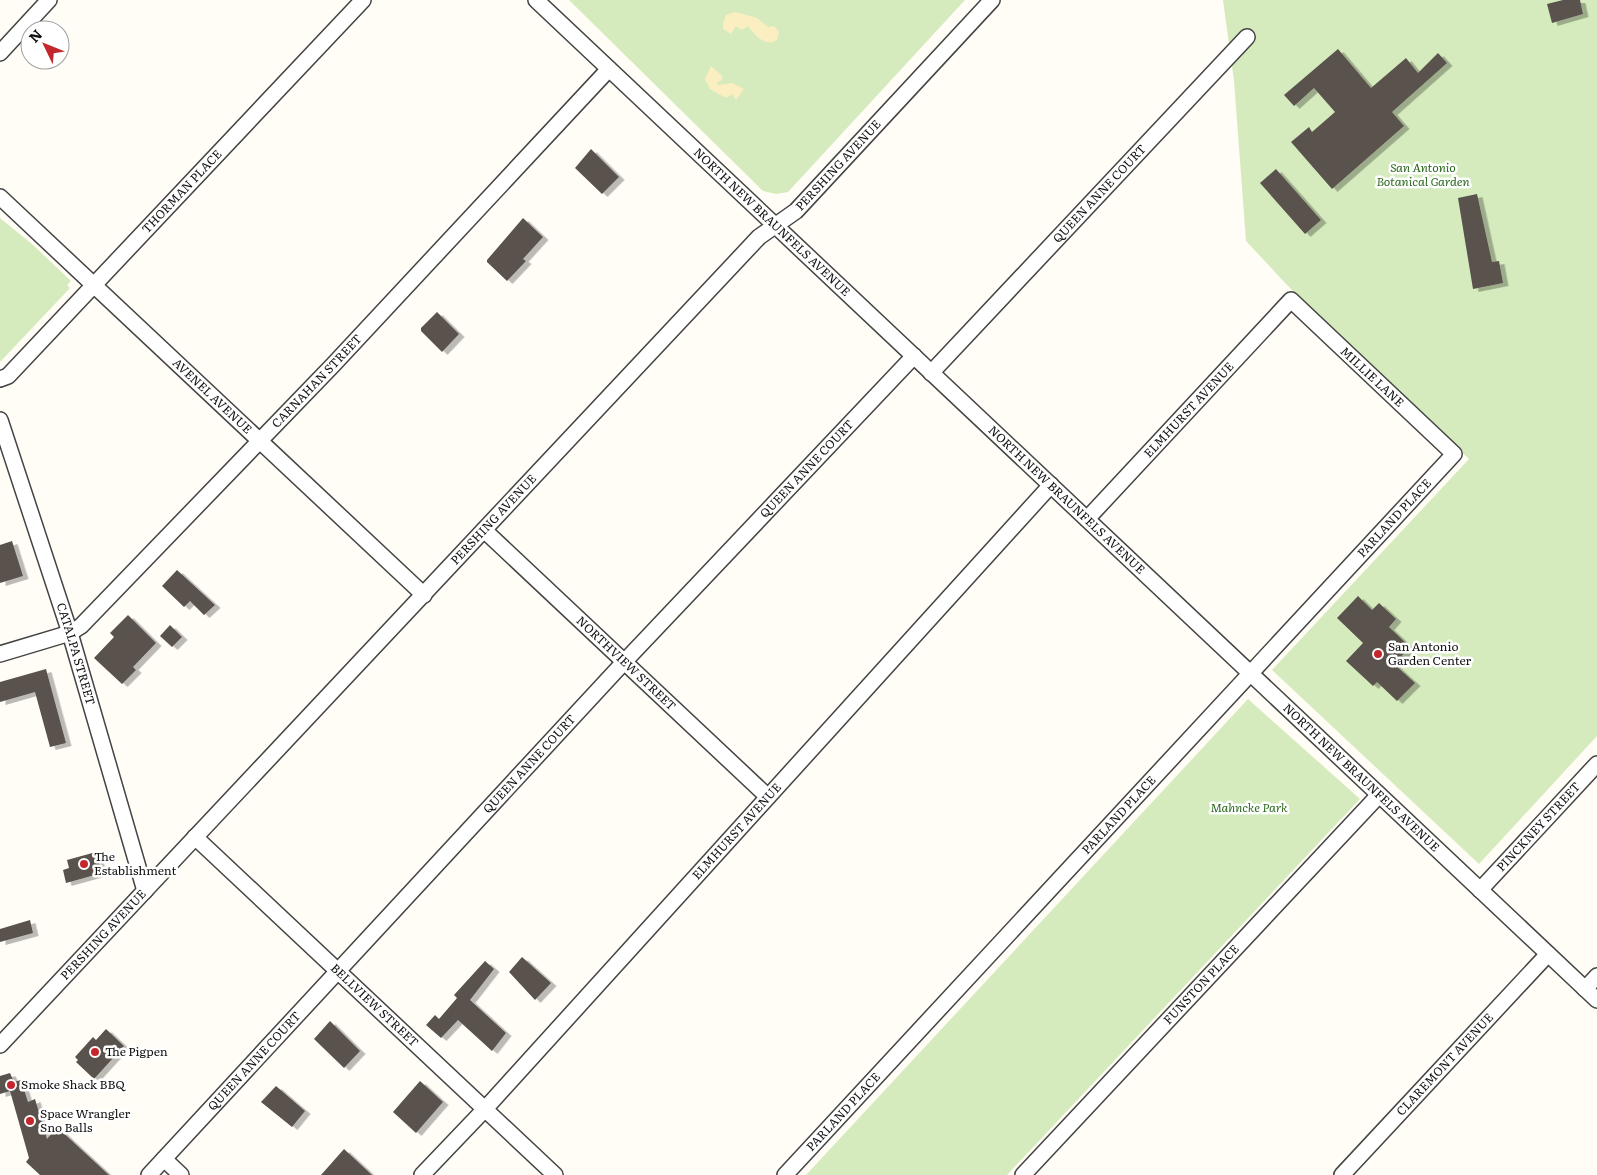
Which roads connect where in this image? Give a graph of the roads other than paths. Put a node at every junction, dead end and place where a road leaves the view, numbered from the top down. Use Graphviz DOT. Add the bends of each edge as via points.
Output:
graph roads {
  1 [pos="49,0"];
  2 [pos="363,0"];
  3 [pos="536,0"];
  4 [pos="992,0"];
  5 [pos="1247,37"];
  6 [pos="0,53"];
  7 [pos="609,69"];
  8 [pos="0,197"];
  9 [pos="776,226"];
  10 [pos="95,286"];
  11 [pos="1291,300"];
  12 [pos="914,356"];
  13 [pos="931,373"];
  14 [pos="0,380"];
  15 [pos="0,420"];
  16 [pos="259,440"];
  17 [pos="1454,454"];
  18 [pos="1050,485"];
  19 [pos="1087,519"];
  20 [pos="484,530"];
  21 [pos="424,595"];
  22 [pos="70,632"];
  23 [pos="0,654"];
  24 [pos="625,661"];
  25 [pos="1251,674"];
  26 [pos="1597,764"];
  27 [pos="1379,795"];
  28 [pos="767,796"];
  29 [pos="195,837"];
  30 [pos="145,890"];
  31 [pos="1480,890"];
  32 [pos="1548,954"];
  33 [pos="338,972"];
  34 [pos="1597,976"];
  35 [pos="1585,989"];
  36 [pos="1597,1000"];
  37 [pos="0,1045"];
  38 [pos="485,1109"];
  39 [pos="164,1160"];
  40 [pos="149,1175"];
  41 [pos="181,1175"];
  42 [pos="422,1175"];
  43 [pos="554,1175"];
  44 [pos="785,1175"];
  45 [pos="1023,1175"];
  46 [pos="1342,1175"];
  1 -- 6 [label="street"];
  2 -- 10 [label="street, THORMAN PLACE"];
  3 -- 7 [label="street, NORTH NEW BRAUNFELS AVENUE"];
  4 -- 9 [label="street, PERSHING AVENUE" via="802,205"];
  5 -- 13 [label="street, QUEEN ANNE COURT"];
  7 -- 9 [label="street, NORTH NEW BRAUNFELS AVENUE"];
  7 -- 16 [label="street, CARNAHAN STREET" via="340,358"];
  8 -- 10 [label="street, AVENEL AVENUE"];
  9 -- 12 [label="street, NORTH NEW BRAUNFELS AVENUE"];
  9 -- 20 [label="street, PERSHING AVENUE" via="759,237"];
  10 -- 14 [label="street, THORMAN PLACE" via="8,376"];
  10 -- 16 [label="street, AVENEL AVENUE"];
  11 -- 17 [label="street, MILLIE LANE"];
  11 -- 19 [label="street, ELMHURST AVENUE"];
  12 -- 13 [label="street, NORTH NEW BRAUNFELS AVENUE"];
  12 -- 24 [label="street, QUEEN ANNE COURT"];
  13 -- 18 [label="street, NORTH NEW BRAUNFELS AVENUE"];
  15 -- 22 [label="street, CATALPA STREET"];
  16 -- 21 [label="street, AVENEL AVENUE"];
  16 -- 22 [label="street, CARNAHAN STREET" via="82,626"];
  17 -- 25 [label="street, PARLAND PLACE"];
  18 -- 19 [label="street, NORTH NEW BRAUNFELS AVENUE"];
  18 -- 28 [label="street, ELMHURST AVENUE"];
  19 -- 25 [label="street, NORTH NEW BRAUNFELS AVENUE"];
  20 -- 21 [label="street, PERSHING AVENUE"];
  20 -- 24 [label="street, NORTHVIEW STREET"];
  21 -- 29 [label="street, PERSHING AVENUE"];
  22 -- 23 [label="street, CARNAHAN STREET"];
  22 -- 30 [label="street, CATALPA STREET"];
  24 -- 28 [label="street, NORTHVIEW STREET"];
  24 -- 33 [label="street, QUEEN ANNE COURT"];
  25 -- 27 [label="street, NORTH NEW BRAUNFELS AVENUE"];
  25 -- 44 [label="street, PARLAND PLACE"];
  26 -- 31 [label="street, PINCKNEY STREET"];
  27 -- 31 [label="street, NORTH NEW BRAUNFELS AVENUE"];
  27 -- 45 [label="street, FUNSTON PLACE"];
  28 -- 38 [label="street, ELMHURST AVENUE"];
  29 -- 30 [label="street, PERSHING AVENUE"];
  29 -- 33 [label="street, BELLVIEW STREET"];
  30 -- 37 [label="street, PERSHING AVENUE"];
  31 -- 32 [label="street, NORTH NEW BRAUNFELS AVENUE"];
  32 -- 35 [label="street, NORTH NEW BRAUNFELS AVENUE"];
  32 -- 46 [label="street, CLAREMONT AVENUE"];
  33 -- 38 [label="street, BELLVIEW STREET"];
  33 -- 39 [label="street, QUEEN ANNE COURT"];
  34 -- 35 [label="street"];
  35 -- 36 [label="street, NORTH NEW BRAUNFELS AVENUE"];
  38 -- 42 [label="street, ELMHURST AVENUE"];
  38 -- 43 [label="street, BELLVIEW STREET"];
  39 -- 40 [label="street, QUEEN ANNE COURT"];
  39 -- 41 [label="street"];
}
